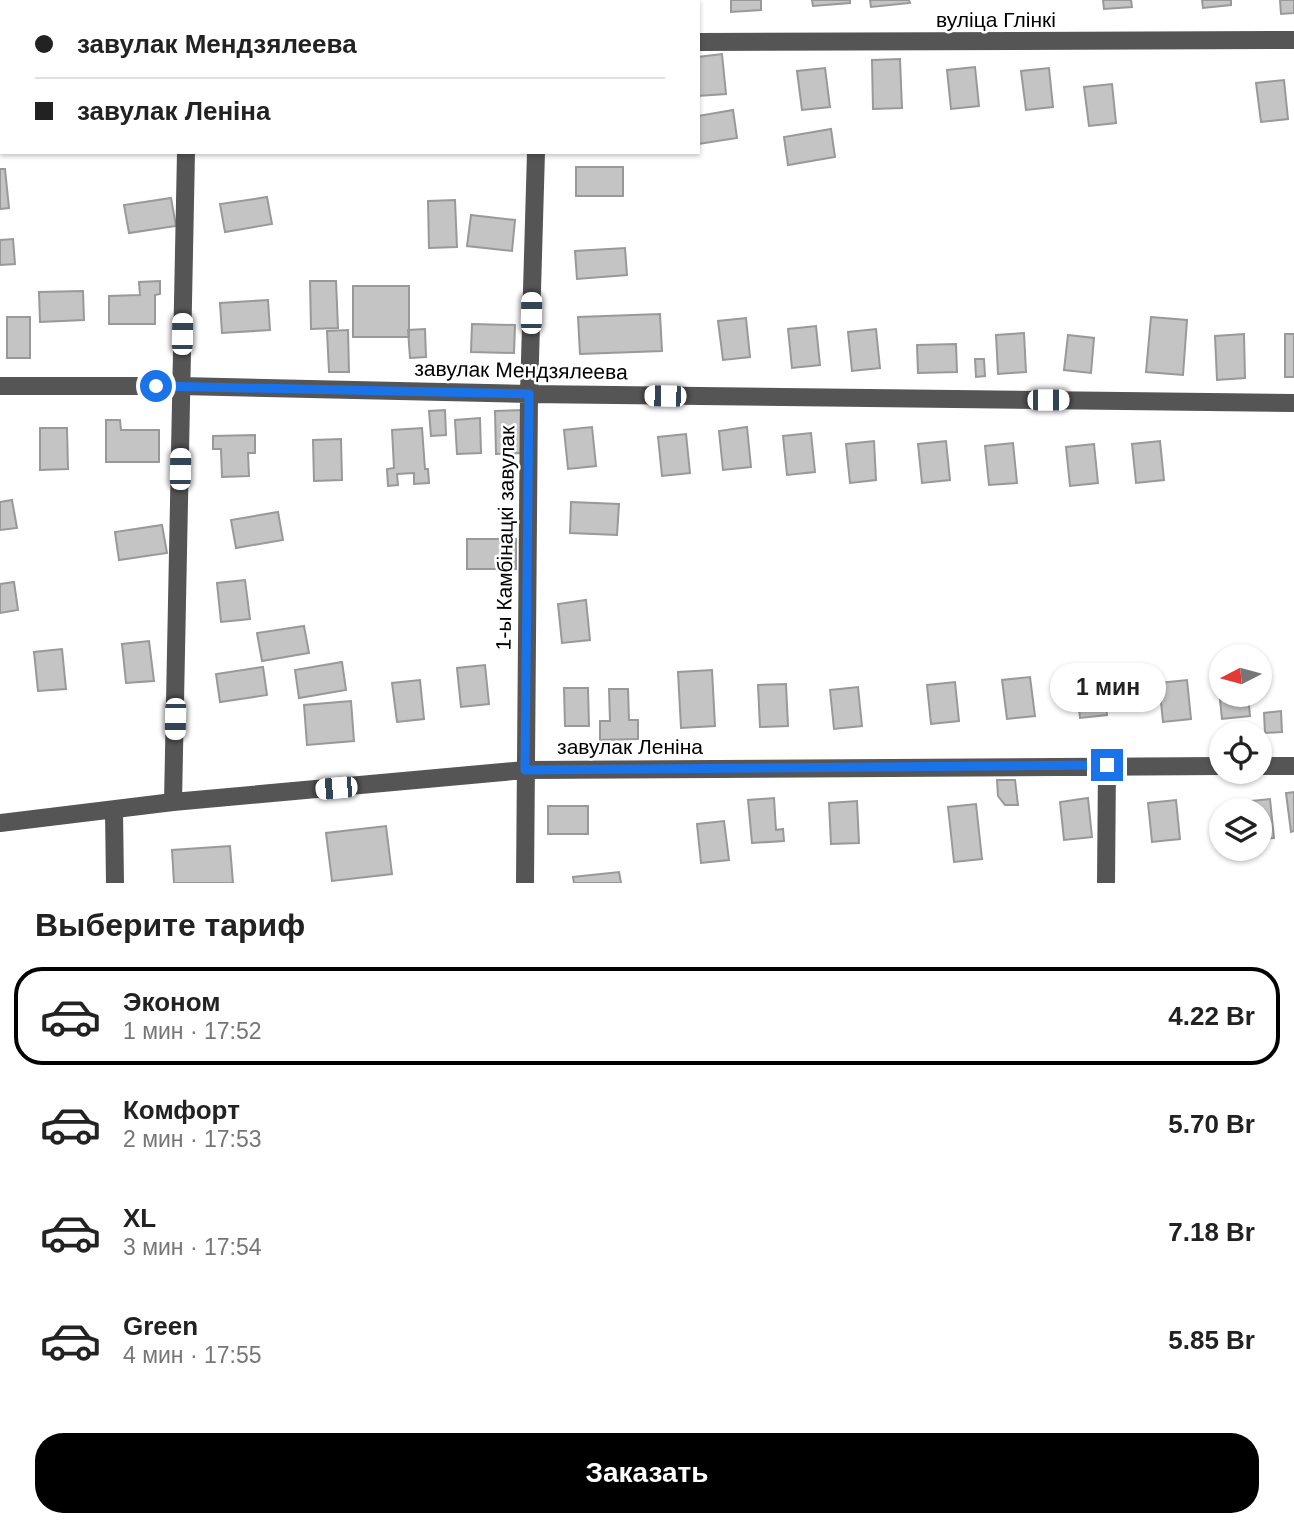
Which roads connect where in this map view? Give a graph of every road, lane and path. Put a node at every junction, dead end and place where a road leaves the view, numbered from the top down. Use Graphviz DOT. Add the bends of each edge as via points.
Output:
graph roads {
  1 [pos="1294,40"];
  2 [pos="700,42"];
  3 [pos="186,154"];
  4 [pos="536,154"];
  5 [pos="0,386"];
  6 [pos="181,386"];
  7 [pos="529,394"];
  8 [pos="1294,403"];
  9 [pos="1107,765"];
  10 [pos="1209,766"];
  11 [pos="1272,766"];
  12 [pos="1294,766"];
  13 [pos="525,770"];
  14 [pos="173,803"];
  15 [pos="114,810"];
  16 [pos="0,823"];
  17 [pos="115,883"];
  18 [pos="525,883"];
  19 [pos="1106,883"];
  1 -- 2 [label="street, вуліца Глінкі"];
  3 -- 6 [label="street"];
  4 -- 7 [label="street, 1-ы Камбінацкі завулак"];
  5 -- 6 [label="street, завулак Мендзялеева"];
  6 -- 7 [label="street, завулак Мендзялеева"];
  6 -- 14 [label="street"];
  7 -- 8 [label="street, завулак Мендзялеева"];
  7 -- 13 [label="street, 1-ы Камбінацкі завулак"];
  9 -- 10 [label="street, завулак Леніна"];
  9 -- 13 [label="street, завулак Леніна"];
  9 -- 19 [label="street"];
  11 -- 12 [label="street"];
  13 -- 14 [label="street, завулак Леніна"];
  13 -- 18 [label="street, 1-ы Камбінацкі завулак"];
  14 -- 15 [label="street, завулак Леніна"];
  15 -- 16 [label="street, завулак Леніна"];
  15 -- 17 [label="street"];
}
